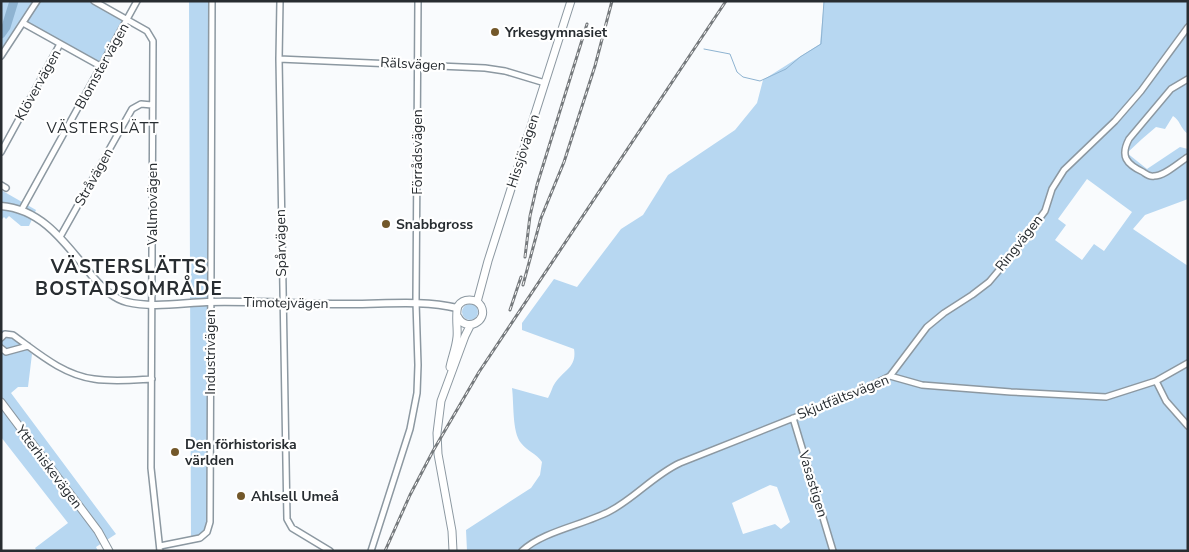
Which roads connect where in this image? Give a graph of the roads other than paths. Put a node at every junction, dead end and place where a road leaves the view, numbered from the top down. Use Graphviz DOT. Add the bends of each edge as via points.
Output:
graph roads {
  1 [pos="37,1"];
  2 [pos="94,1"];
  3 [pos="137,1"];
  4 [pos="212,1"];
  5 [pos="280,1"];
  6 [pos="418,1"];
  7 [pos="571,1"];
  8 [pos="128,21"];
  9 [pos="23,23"];
  10 [pos="1188,26"];
  11 [pos="60,44"];
  12 [pos="1,56"];
  13 [pos="279,59"];
  14 [pos="418,64"];
  15 [pos="102,67"];
  16 [pos="1188,79"];
  17 [pos="545,83"];
  18 [pos="152,105"];
  19 [pos="1,152"];
  20 [pos="1188,157"];
  21 [pos="1,206"];
  22 [pos="22,209"];
  23 [pos="60,237"];
  24 [pos="210,302"];
  25 [pos="283,302"];
  26 [pos="416,302"];
  27 [pos="477,302"];
  28 [pos="152,304"];
  29 [pos="458,308"];
  30 [pos="458,317"];
  31 [pos="470,326"];
  32 [pos="1,338"];
  33 [pos="28,346"];
  34 [pos="1,348"];
  35 [pos="1188,363"];
  36 [pos="890,376"];
  37 [pos="152,380"];
  38 [pos="1156,381"];
  39 [pos="447,385"];
  40 [pos="1,402"];
  41 [pos="793,418"];
  42 [pos="1188,426"];
  43 [pos="98,532"];
  44 [pos="160,549"];
  45 [pos="109,551"];
  46 [pos="115,551"];
  47 [pos="330,551"];
  48 [pos="371,551"];
  49 [pos="454,551"];
  50 [pos="522,551"];
  51 [pos="833,551"];
  1 -- 9 [label="street"];
  2 -- 8 [label="street, Vallmovägen"];
  3 -- 8 [label="street, Blomstervägen"];
  4 -- 24 [label="street, Industrivägen"];
  5 -- 13 [label="street, Spårvägen"];
  6 -- 14 [label="street, Förrådsvägen"];
  7 -- 17 [label="main road, Hissjövägen"];
  8 -- 15 [label="street, Blomstervägen"];
  8 -- 18 [label="street, Vallmovägen" via="147,31 152,41"];
  9 -- 11 [label="street"];
  9 -- 12 [label="street"];
  10 -- 36 [label="street, Ringvägen" via="1141,91 1064,170 1052,189 1045,211 989,282 927,327"];
  11 -- 15 [label="street"];
  11 -- 19 [label="street, Klövervägen"];
  13 -- 14 [label="street, Rälsvägen"];
  13 -- 25 [label="street, Spårvägen"];
  14 -- 17 [label="street, Rälsvägen" via="505,70"];
  14 -- 26 [label="street, Förrådsvägen"];
  15 -- 22 [label="street, Blomstervägen"];
  16 -- 20 [label="street" via="1172,89 1124,148 1128,163 1150,176 1161,174"];
  17 -- 27 [label="main road, Hissjövägen"];
  18 -- 23 [label="street, Stråvägen" via="142,104 132,109"];
  18 -- 28 [label="street, Vallmovägen"];
  21 -- 22 [label="street, Timotejvägen"];
  22 -- 23 [label="street, Timotejvägen" via="40,219"];
  23 -- 28 [label="street, Timotejvägen" via="105,290 125,302"];
  24 -- 25 [label="street, Timotejvägen"];
  24 -- 28 [label="street, Timotejvägen"];
  24 -- 44 [label="street, Industrivägen" via="209,528 200,538"];
  25 -- 26 [label="street, Timotejvägen"];
  25 -- 47 [label="street, Spårvägen" via="287,519 292,528"];
  26 -- 29 [label="street, Timotejvägen"];
  26 -- 48 [label="street" via="416,402"];
  27 -- 29 [label="main road" via="466,300"];
  27 -- 31 [label="main road" via="482,308 482,315"];
  28 -- 37 [label="street, Vallmovägen"];
  29 -- 30 [label="main road"];
  30 -- 31 [label="main road"];
  30 -- 39 [label="main road" via="456,346"];
  31 -- 39 [label="main road"];
  32 -- 33 [label="street" via="10,334"];
  33 -- 34 [label="street" via="6,352"];
  33 -- 37 [label="street" via="57,367 84,377"];
  35 -- 38 [label="street, Skjutfältsvägen"];
  36 -- 38 [label="street, Skjutfältsvägen" via="922,385 1106,397"];
  36 -- 41 [label="street, Skjutfältsvägen"];
  37 -- 44 [label="street, Vallmovägen" via="151,468"];
  38 -- 42 [label="street" via="1166,401"];
  39 -- 49 [label="main road" via="441,401 437,432"];
  40 -- 43 [label="main road, Ytterhiskevägen"];
  41 -- 50 [label="street, Skjutfältsvägen" via="675,465 614,509 535,541"];
  41 -- 51 [label="street, Vasastigen"];
  43 -- 45 [label="main road, Ytterhiskevägen"];
  43 -- 46 [label="main road, Ytterhiskevägen"];
}
